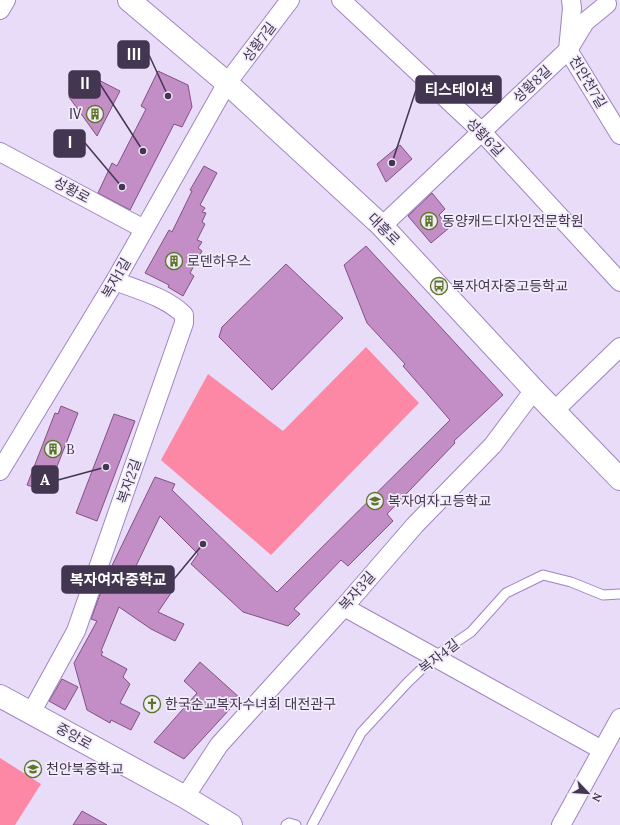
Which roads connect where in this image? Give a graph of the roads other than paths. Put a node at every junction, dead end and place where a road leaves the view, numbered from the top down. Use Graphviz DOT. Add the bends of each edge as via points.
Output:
graph roads {
  1 [pos="6,0"];
  2 [pos="129,0"];
  3 [pos="290,0"];
  4 [pos="342,0"];
  5 [pos="571,0"];
  6 [pos="609,1"];
  7 [pos="0,10"];
  8 [pos="568,50"];
  9 [pos="228,83"];
  10 [pos="482,132"];
  11 [pos="620,136"];
  12 [pos="0,152"];
  13 [pos="382,226"];
  14 [pos="144,229"];
  15 [pos="115,281"];
  16 [pos="620,282"];
  17 [pos="620,347"];
  18 [pos="534,390"];
  19 [pos="555,410"];
  20 [pos="0,471"];
  21 [pos="620,479"];
  22 [pos="620,594"];
  23 [pos="344,607"];
  24 [pos="434,657"];
  25 [pos="0,696"];
  26 [pos="31,713"];
  27 [pos="620,718"];
  28 [pos="602,750"];
  29 [pos="185,797"];
  30 [pos="231,825"];
  31 [pos="286,825"];
  32 [pos="296,825"];
  33 [pos="312,825"];
  34 [pos="561,825"];
  1 -- 7 [label="street"];
  2 -- 9 [label="street, 대흥로"];
  3 -- 9 [label="street, 성황7길"];
  4 -- 10 [label="street, 성황6길"];
  5 -- 8 [label="street"];
  6 -- 8 [label="street, 성황8길" via="585,22"];
  8 -- 10 [label="street, 성황8길"];
  8 -- 11 [label="street, 천안천7길"];
  9 -- 13 [label="street, 대흥로"];
  9 -- 14 [label="street, 복자1길"];
  10 -- 13 [label="street, 성황8길"];
  10 -- 16 [label="street, 성황6길"];
  12 -- 14 [label="street, 성황로"];
  13 -- 18 [label="street, 대흥로"];
  14 -- 15 [label="street, 복자1길"];
  15 -- 20 [label="street, 복자1길"];
  15 -- 26 [label="street, 복자2길" via="164,300 184,315 184,323 76,631"];
  17 -- 19 [label="street"];
  18 -- 19 [label="street, 대흥로"];
  18 -- 23 [label="street, 복자3길" via="493,446 415,526"];
  19 -- 21 [label="street, 대흥로"];
  22 -- 24 [label="lane, 복자4길" via="603,595 571,582 543,575 506,593 471,632"];
  23 -- 24 [label="street"];
  23 -- 29 [label="street, 복자3길" via="219,745"];
  24 -- 28 [label="street"];
  24 -- 33 [label="lane, 복자4길" via="361,733"];
  25 -- 26 [label="street, 중앙로"];
  26 -- 29 [label="street, 중앙로"];
  27 -- 28 [label="street"];
  28 -- 34 [label="street"];
  29 -- 30 [label="street, 중앙로"];
  31 -- 32 [label="lane"];
}
